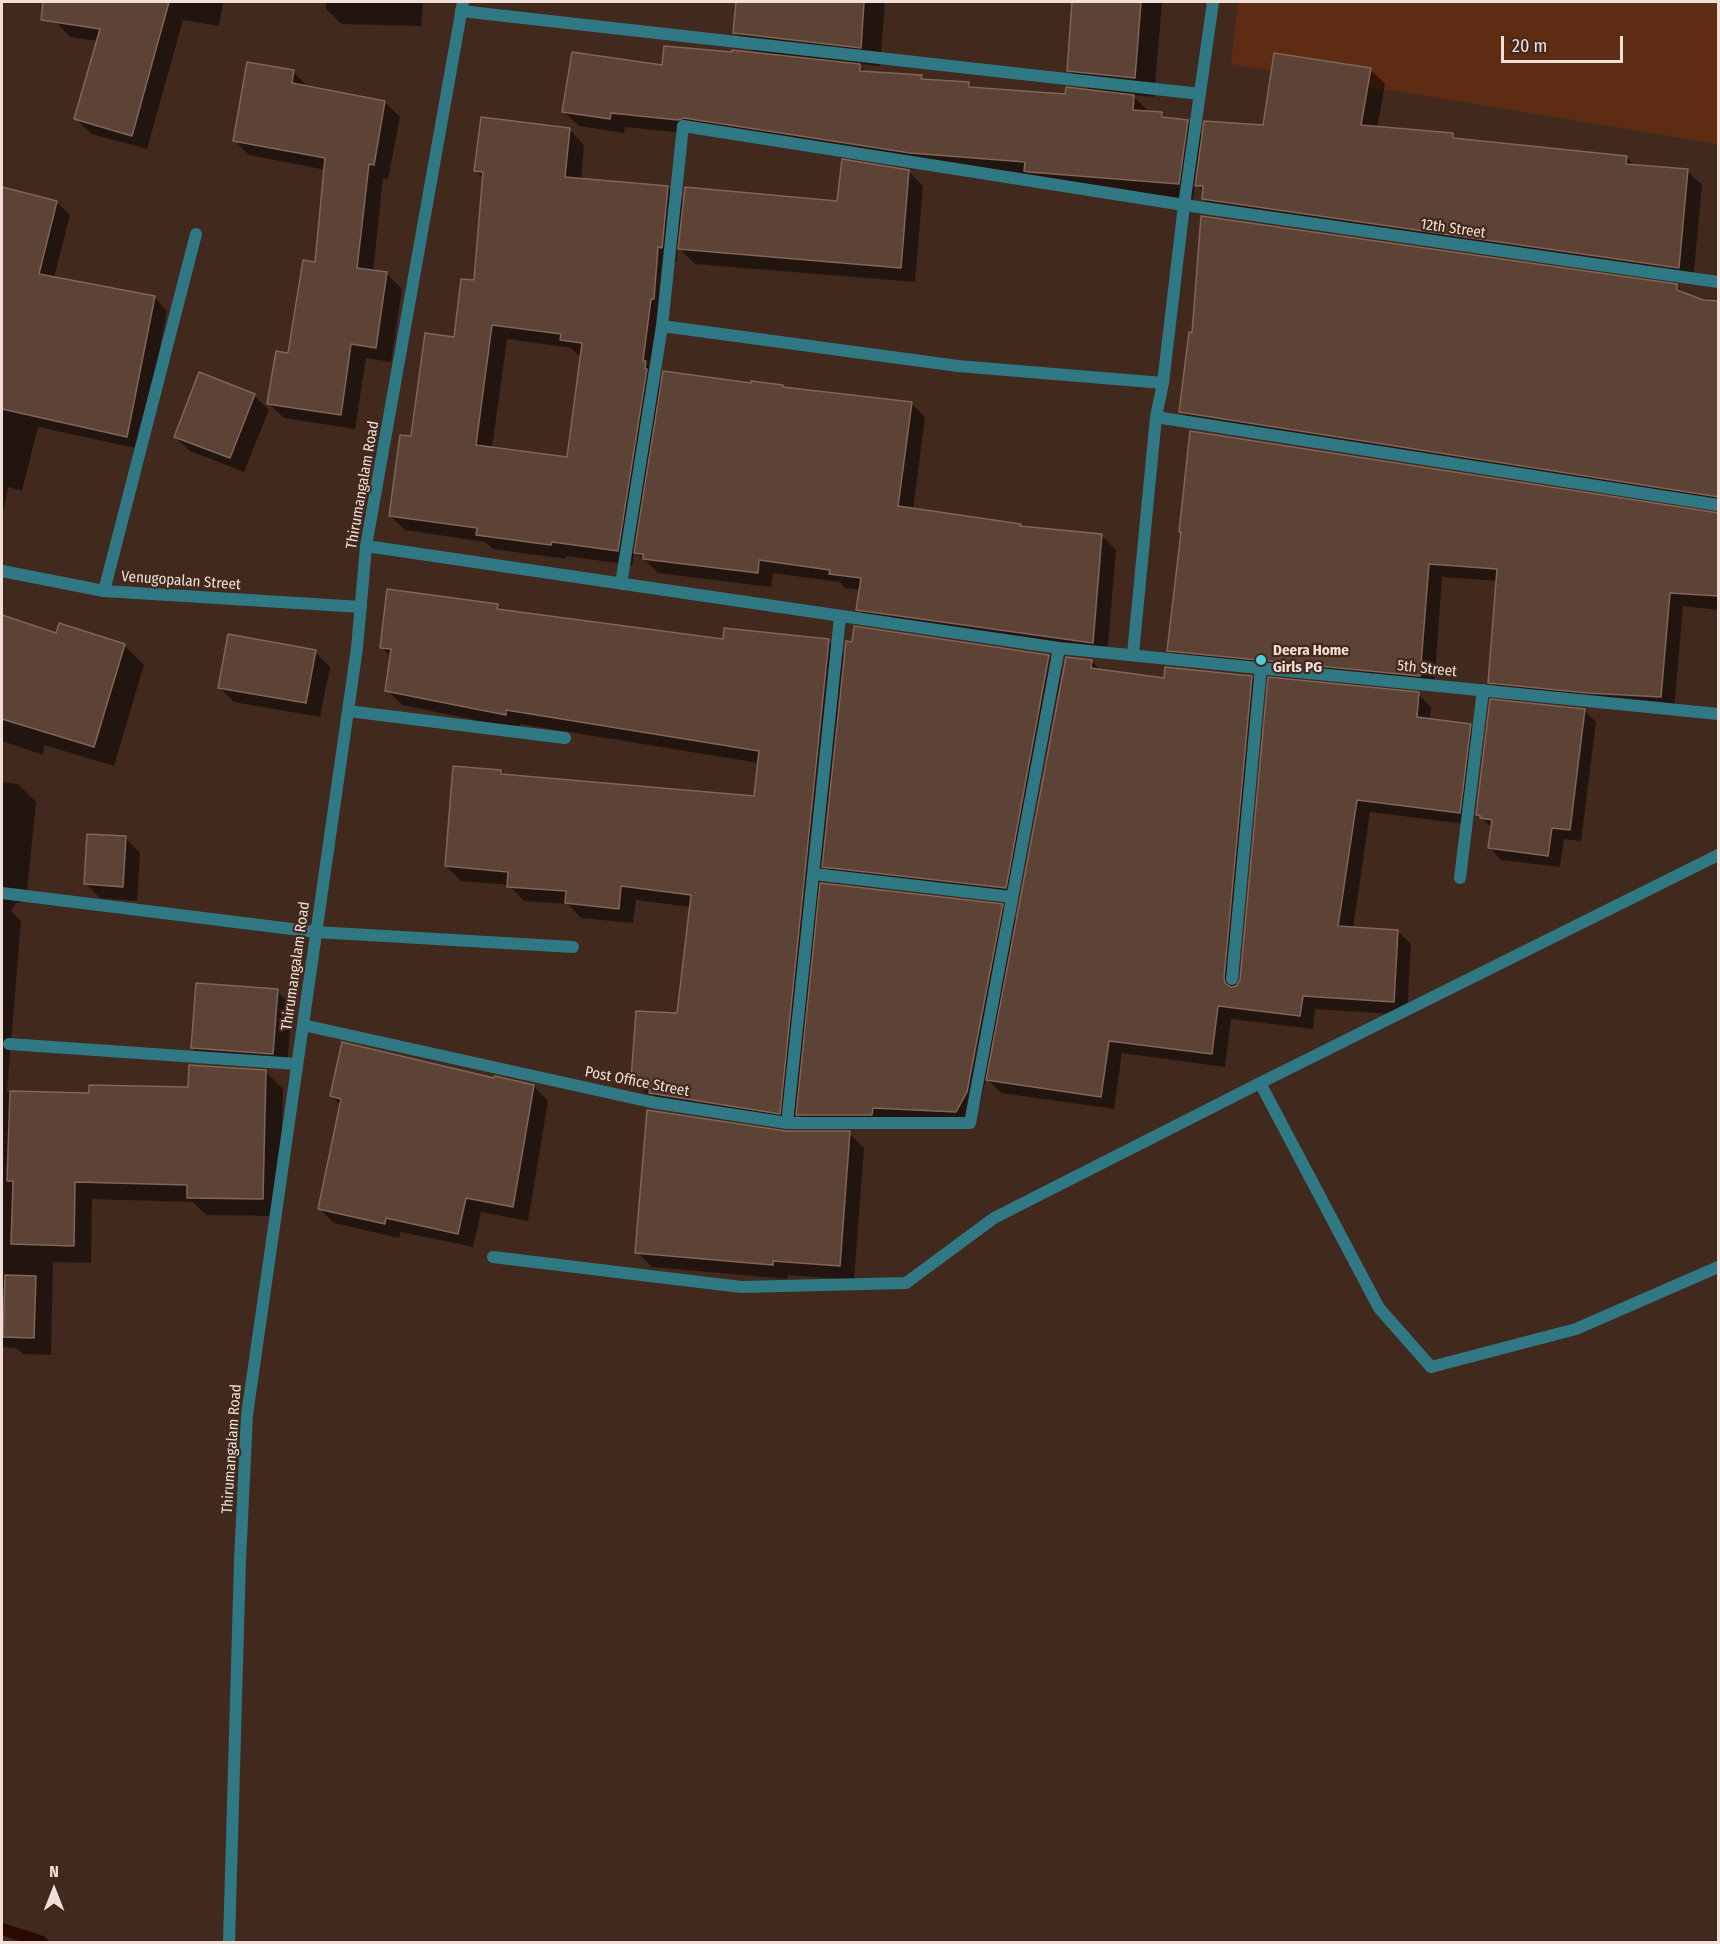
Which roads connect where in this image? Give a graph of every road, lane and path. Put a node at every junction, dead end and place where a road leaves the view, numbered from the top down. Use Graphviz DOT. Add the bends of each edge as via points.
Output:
graph roads {
  1 [pos="1213,2"];
  2 [pos="462,6"];
  3 [pos="1200,94"];
  4 [pos="1184,205"];
  5 [pos="196,234"];
  6 [pos="1719,282"];
  7 [pos="662,326"];
  8 [pos="1163,382"];
  9 [pos="1156,417"];
  10 [pos="1719,505"];
  11 [pos="366,546"];
  12 [pos="2,571"];
  13 [pos="621,584"];
  14 [pos="104,591"];
  15 [pos="361,607"];
  16 [pos="840,617"];
  17 [pos="1059,648"];
  18 [pos="1133,654"];
  19 [pos="1261,667"];
  20 [pos="1483,690"];
  21 [pos="348,711"];
  22 [pos="1719,714"];
  23 [pos="565,738"];
  24 [pos="1719,855"];
  25 [pos="814,874"];
  26 [pos="1460,878"];
  27 [pos="2,893"];
  28 [pos="1012,897"];
  29 [pos="316,932"];
  30 [pos="573,947"];
  31 [pos="1232,979"];
  32 [pos="303,1025"];
  33 [pos="9,1044"];
  34 [pos="297,1064"];
  35 [pos="1260,1083"];
  36 [pos="787,1123"];
  37 [pos="493,1257"];
  38 [pos="1719,1267"];
  39 [pos="229,1942"];
  1 -- 3 [label="street"];
  2 -- 3 [label="street"];
  2 -- 11 [label="street, Thirumangalam Road"];
  3 -- 4 [label="street"];
  4 -- 6 [label="street, 12th Street"];
  4 -- 7 [label="street, 12th Street" via="683,126"];
  4 -- 8 [label="street"];
  5 -- 14 [label="street"];
  7 -- 8 [label="street" via="958,366"];
  7 -- 13 [label="street"];
  8 -- 9 [label="street"];
  9 -- 10 [label="street"];
  9 -- 18 [label="street"];
  11 -- 13 [label="street, 5th Street"];
  11 -- 15 [label="street, Thirumangalam Road"];
  12 -- 14 [label="street, Venugopalan Street"];
  13 -- 16 [label="street, 5th Street"];
  14 -- 15 [label="street, Venugopalan Street"];
  15 -- 21 [label="street, Thirumangalam Road"];
  16 -- 17 [label="street, 5th Street"];
  16 -- 25 [label="street"];
  17 -- 18 [label="street, 5th Street"];
  17 -- 28 [label="street"];
  18 -- 19 [label="street, 5th Street"];
  19 -- 20 [label="street, 5th Street"];
  19 -- 31 [label="street"];
  20 -- 22 [label="street, 5th Street"];
  20 -- 26 [label="street"];
  21 -- 23 [label="street"];
  21 -- 29 [label="street, Thirumangalam Road"];
  24 -- 35 [label="street"];
  25 -- 28 [label="street"];
  25 -- 36 [label="street"];
  27 -- 29 [label="street"];
  28 -- 36 [label="street, Post Office Street" via="970,1124"];
  29 -- 30 [label="street"];
  29 -- 32 [label="street, Thirumangalam Road"];
  32 -- 34 [label="street, Thirumangalam Road"];
  32 -- 36 [label="street, Post Office Street" via="651,1102"];
  33 -- 34 [label="street"];
  34 -- 39 [label="street, Thirumangalam Road" via="247,1415"];
  35 -- 37 [label="street" via="994,1218 906,1283 741,1287"];
  35 -- 38 [label="street" via="1379,1308 1431,1367 1576,1329"];
}
